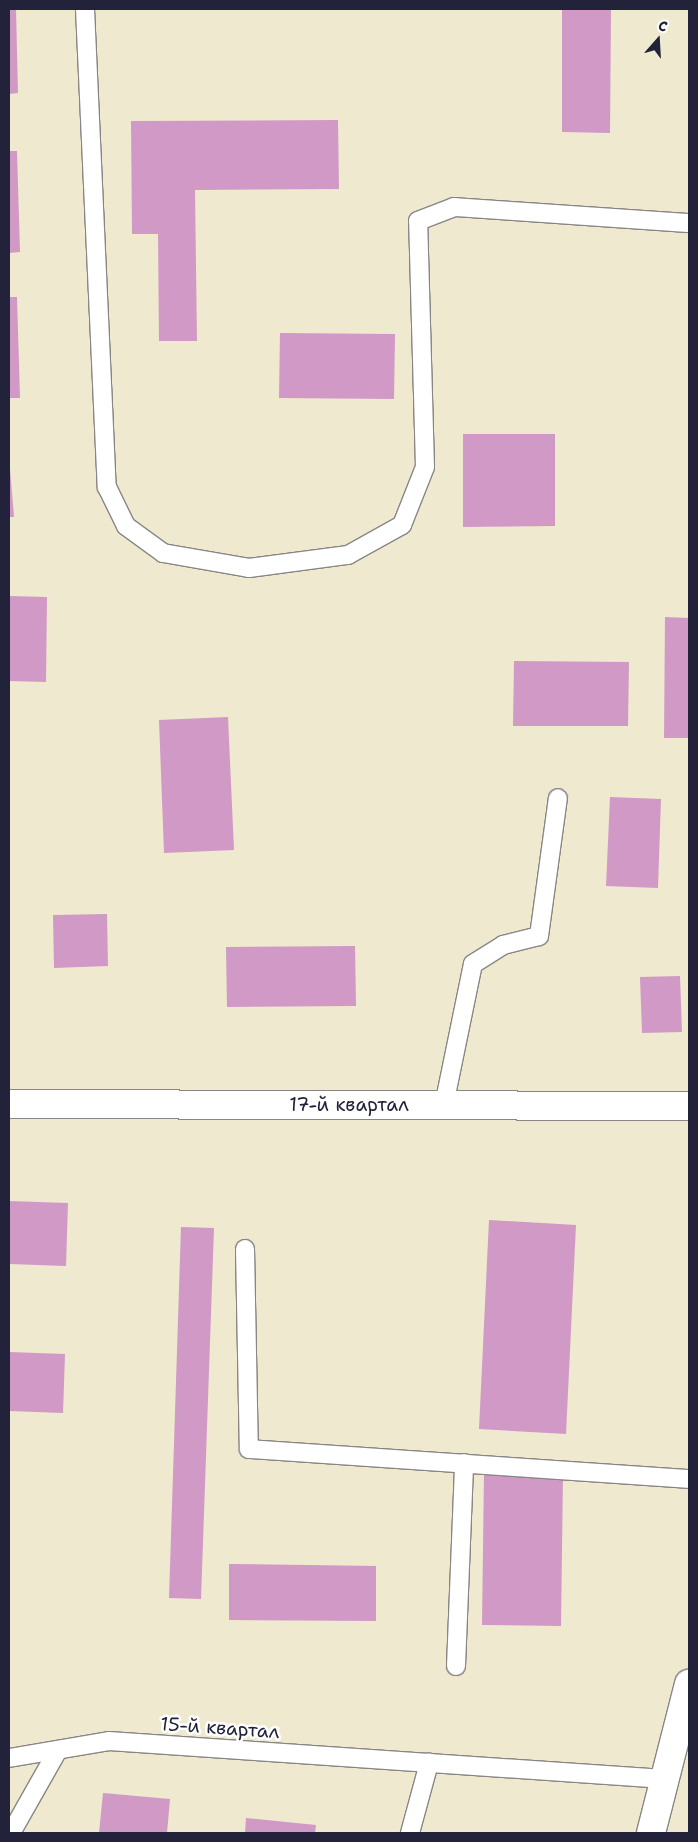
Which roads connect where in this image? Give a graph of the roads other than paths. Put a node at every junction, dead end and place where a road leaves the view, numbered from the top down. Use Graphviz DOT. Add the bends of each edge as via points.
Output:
graph roads {
  1 [pos="85,9"];
  2 [pos="689,224"];
  3 [pos="558,798"];
  4 [pos="9,1104"];
  5 [pos="444,1105"];
  6 [pos="689,1106"];
  7 [pos="245,1249"];
  8 [pos="464,1463"];
  9 [pos="689,1479"];
  10 [pos="456,1666"];
  11 [pos="689,1684"];
  12 [pos="58,1750"];
  13 [pos="9,1758"];
  14 [pos="429,1763"];
  15 [pos="665,1779"];
  16 [pos="11,1833"];
  17 [pos="410,1833"];
  18 [pos="651,1833"];
  1 -- 2 [label="lane" via="107,486 126,526 163,553 249,568 348,555 402,525 425,467 418,221 454,207"];
  3 -- 5 [label="lane" via="539,936 503,945 473,964"];
  4 -- 5 [label="street, 17-й квартал"];
  5 -- 6 [label="street, 17-й квартал"];
  7 -- 8 [label="lane" via="248,1449"];
  8 -- 9 [label="lane"];
  8 -- 10 [label="lane"];
  11 -- 15 [label="street"];
  12 -- 13 [label="lane, 15-й квартал"];
  12 -- 14 [label="lane, 15-й квартал" via="109,1741"];
  12 -- 16 [label="lane"];
  14 -- 15 [label="lane, 15-й квартал"];
  14 -- 17 [label="lane"];
  15 -- 18 [label="street"];
}
